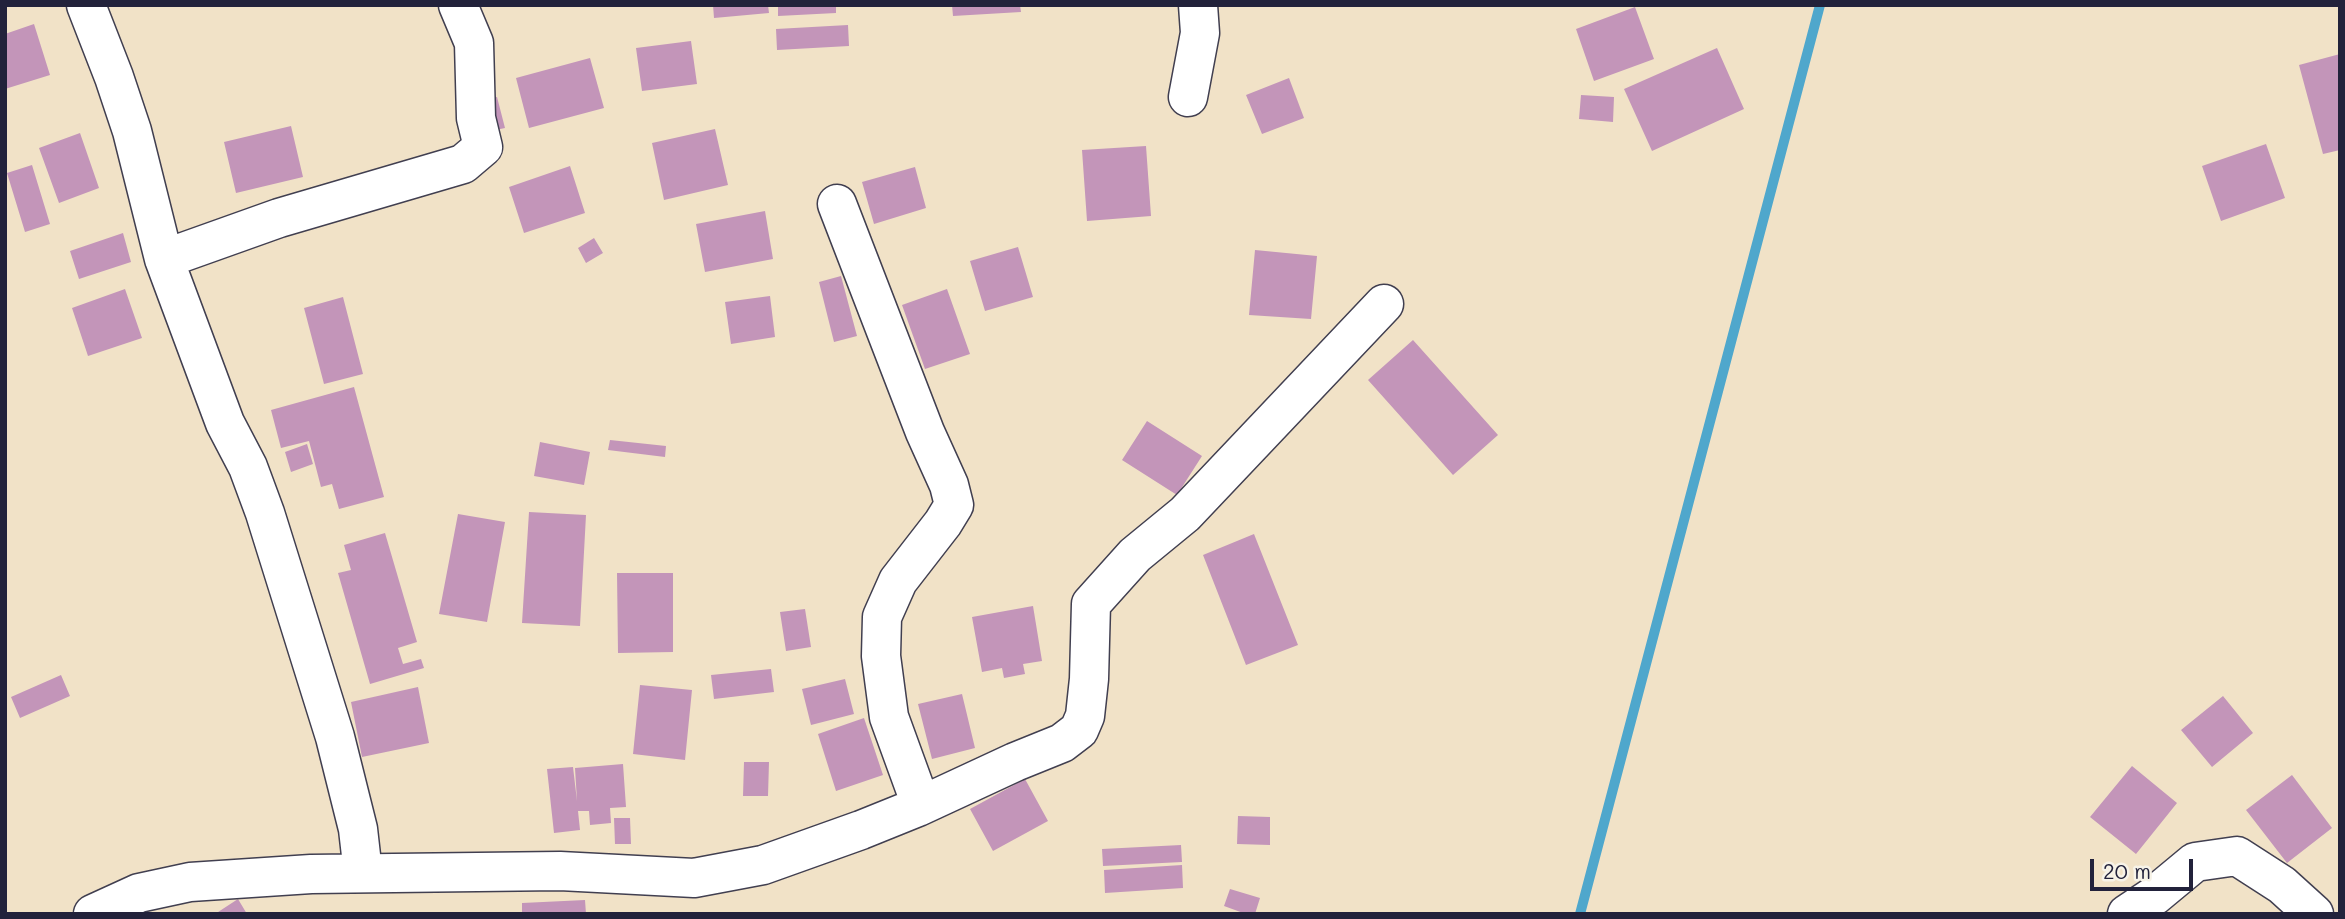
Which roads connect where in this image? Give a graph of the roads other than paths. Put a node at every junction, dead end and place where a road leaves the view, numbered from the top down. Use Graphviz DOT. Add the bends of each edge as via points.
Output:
graph roads {
  1 [pos="86,5"];
  2 [pos="458,5"];
  3 [pos="1198,5"];
  4 [pos="1188,97"];
  5 [pos="837,204"];
  6 [pos="164,259"];
  7 [pos="1384,304"];
  8 [pos="921,806"];
  9 [pos="363,873"];
  10 [pos="93,914"];
  11 [pos="2127,914"];
  12 [pos="2314,914"];
  1 -- 6 [label="street" via="132,131"];
  2 -- 6 [label="street" via="474,43 476,118 482,147 463,164 279,218"];
  3 -- 4 [label="street" via="1200,33"];
  5 -- 8 [label="street" via="954,505 898,581 882,617 881,656 889,717"];
  6 -- 9 [label="street" via="225,423 265,513 335,737 358,828"];
  7 -- 8 [label="street" via="1194,505 1135,555 1091,604 1089,679 1079,730 1062,743"];
  8 -- 9 [label="street" via="763,865 694,878 560,871"];
  9 -- 10 [label="street" via="190,881 139,894"];
  11 -- 12 [label="street" via="2195,862 2237,856 2283,885"];
}
